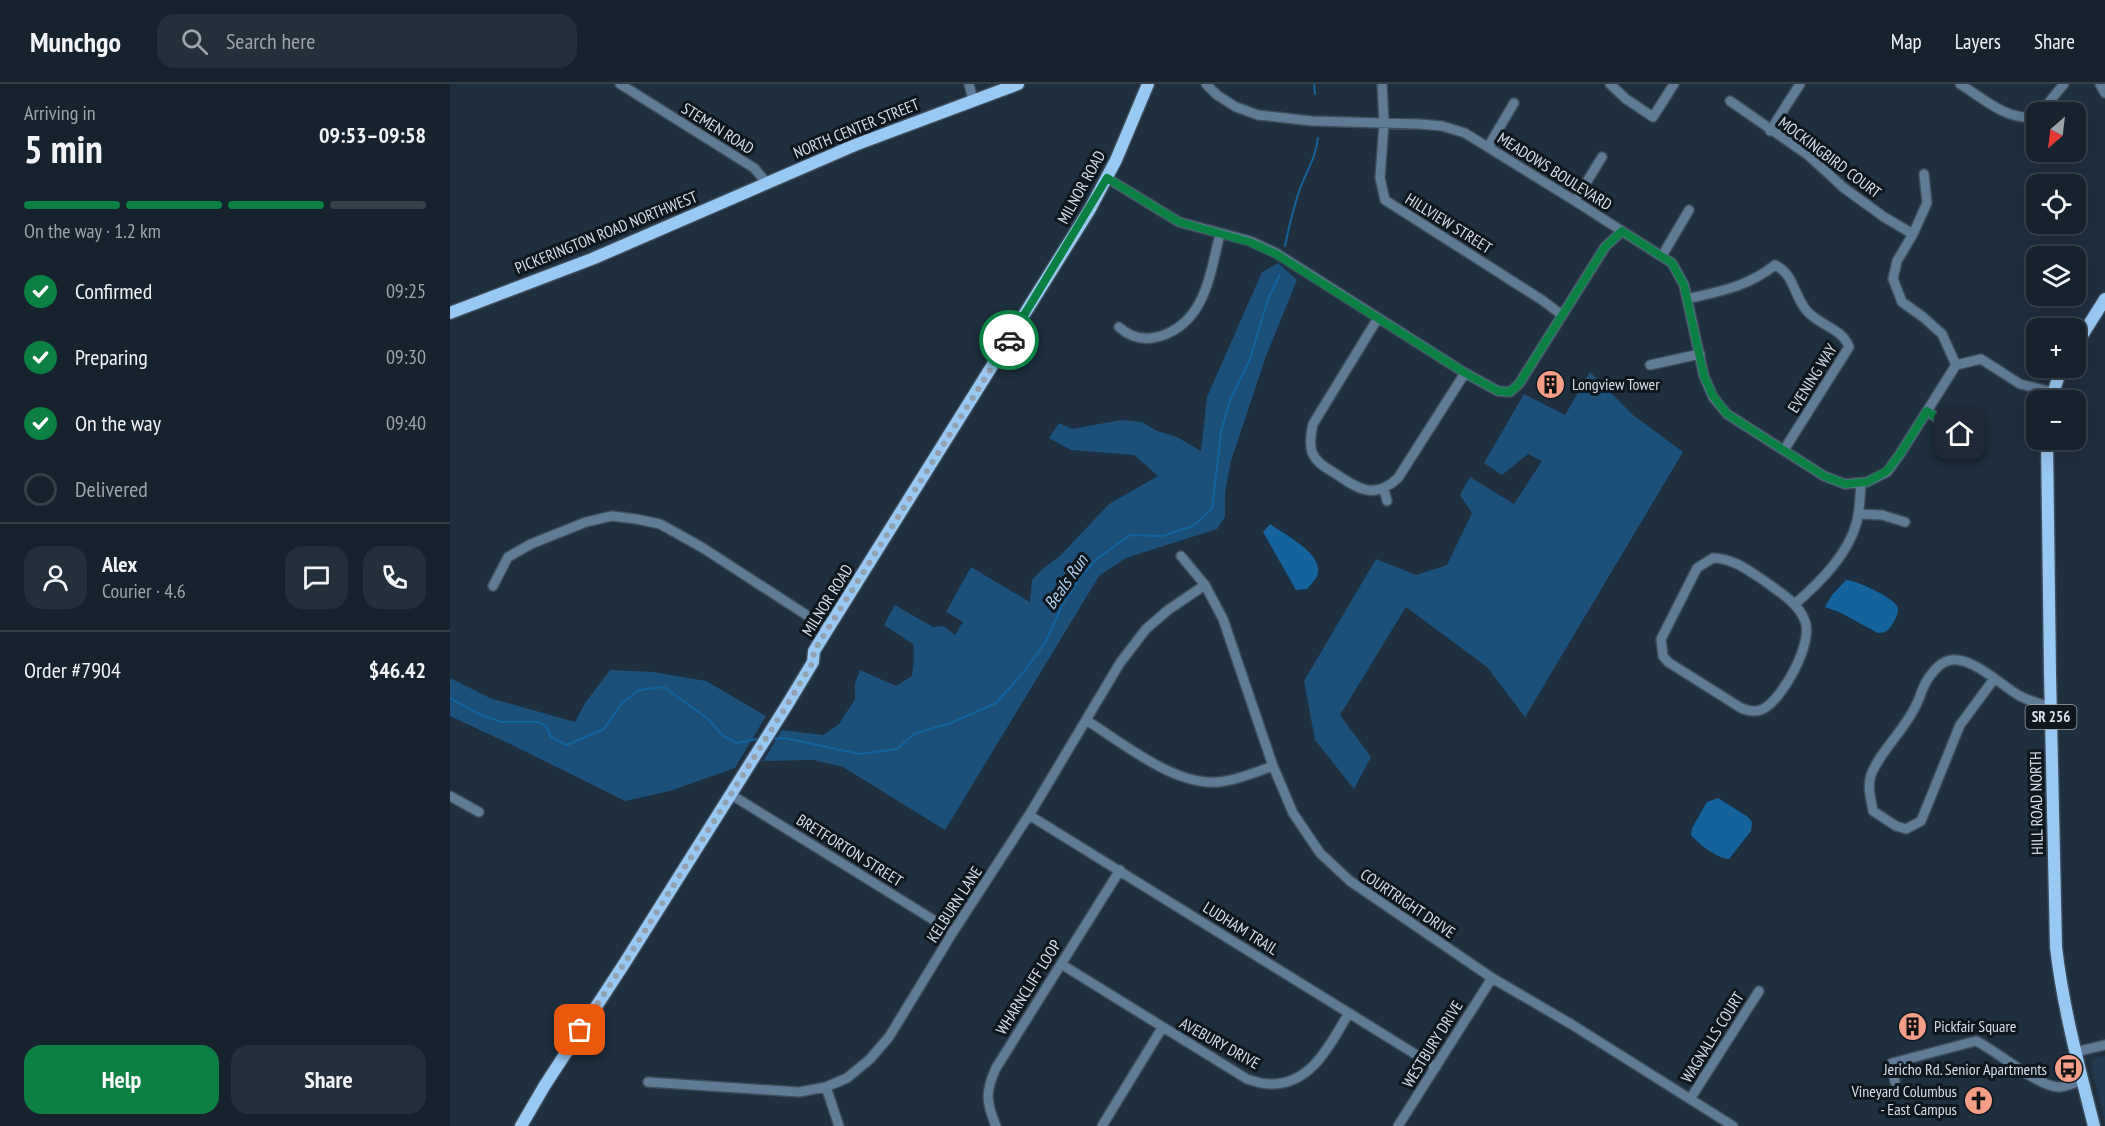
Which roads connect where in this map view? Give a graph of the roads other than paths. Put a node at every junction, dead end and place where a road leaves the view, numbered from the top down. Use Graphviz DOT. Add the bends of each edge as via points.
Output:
graph roads {
  1 [pos="620,84"];
  2 [pos="969,84"];
  3 [pos="1018,84"];
  4 [pos="1148,84"];
  5 [pos="1206,84"];
  6 [pos="1382,84"];
  7 [pos="1610,84"];
  8 [pos="1674,84"];
  9 [pos="1800,84"];
  10 [pos="1960,84"];
  11 [pos="2064,84"];
  12 [pos="2100,84"];
  13 [pos="2105,93"];
  14 [pos="973,100"];
  15 [pos="1730,101"];
  16 [pos="2049,102"];
  17 [pos="1514,103"];
  18 [pos="2026,119"];
  19 [pos="1384,123"];
  20 [pos="1770,130"];
  21 [pos="1488,147"];
  22 [pos="1602,157"];
  23 [pos="1924,174"];
  24 [pos="1107,178"];
  25 [pos="771,181"];
  26 [pos="1575,201"];
  27 [pos="1689,210"];
  28 [pos="1622,231"];
  29 [pos="1220,234"];
  30 [pos="1914,234"];
  31 [pos="1662,256"];
  32 [pos="1687,298"];
  33 [pos="2105,299"];
  34 [pos="450,313"];
  35 [pos="1562,315"];
  36 [pos="1378,318"];
  37 [pos="1119,327"];
  38 [pos="2086,329"];
  39 [pos="1700,354"];
  40 [pos="1650,365"];
  41 [pos="1956,365"];
  42 [pos="1465,373"];
  43 [pos="2036,390"];
  44 [pos="1927,411"];
  45 [pos="1960,434"];
  46 [pos="1311,447"];
  47 [pos="1300,449"];
  48 [pos="1784,450"];
  49 [pos="2047,450"];
  50 [pos="1861,483"];
  51 [pos="1384,489"];
  52 [pos="1387,501"];
  53 [pos="1858,514"];
  54 [pos="1905,522"];
  55 [pos="1181,556"];
  56 [pos="1205,585"];
  57 [pos="493,586"];
  58 [pos="1795,604"];
  59 [pos="828,629"];
  60 [pos="1994,679"];
  61 [pos="2050,707"];
  62 [pos="1086,720"];
  63 [pos="1273,766"];
  64 [pos="730,794"];
  65 [pos="450,796"];
  66 [pos="479,812"];
  67 [pos="1029,814"];
  68 [pos="1120,870"];
  69 [pos="953,932"];
  70 [pos="1061,964"];
  71 [pos="1492,978"];
  72 [pos="1759,991"];
  73 [pos="1349,1013"];
  74 [pos="1162,1028"];
  75 [pos="2105,1045"];
  76 [pos="2075,1052"];
  77 [pos="1436,1066"];
  78 [pos="2083,1080"];
  79 [pos="648,1082"];
  80 [pos="1895,1082"];
  81 [pos="826,1087"];
  82 [pos="1690,1099"];
  83 [pos="521,1126"];
  84 [pos="839,1126"];
  85 [pos="996,1126"];
  86 [pos="1102,1126"];
  87 [pos="1398,1126"];
  88 [pos="1733,1126"];
  89 [pos="2094,1126"];
  1 -- 25 [label="street, STEMEN ROAD"];
  2 -- 14 [label="street"];
  3 -- 14 [label="main road, NORTH CENTER STREET"];
  4 -- 24 [label="main road, MILNOR ROAD"];
  5 -- 19 [label="street, MEADOWS BOULEVARD" via="1236,107 1258,115"];
  6 -- 19 [label="street, HILLVIEW STREET"];
  7 -- 8 [label="street" via="1653,117"];
  9 -- 20 [label="street"];
  10 -- 18 [label="street" via="2005,113"];
  11 -- 16 [label="street"];
  12 -- 13 [label="street"];
  14 -- 25 [label="main road, NORTH CENTER STREET"];
  15 -- 20 [label="street, MOCKINGBIRD COURT"];
  17 -- 21 [label="street"];
  19 -- 21 [label="street, MEADOWS BOULEVARD" via="1442,126 1465,133"];
  19 -- 35 [label="street, HILLVIEW STREET" via="1380,178 1385,200"];
  20 -- 30 [label="street, MOCKINGBIRD COURT" via="1808,155 1884,217"];
  21 -- 26 [label="street, MEADOWS BOULEVARD"];
  22 -- 26 [label="street"];
  23 -- 30 [label="street" via="1927,202"];
  24 -- 29 [label="street" via="1167,216"];
  24 -- 59 [label="main road, MILNOR ROAD"];
  25 -- 34 [label="main road, PICKERINGTON ROAD NORTHWEST" via="591,259"];
  26 -- 28 [label="street, MEADOWS BOULEVARD"];
  27 -- 31 [label="street"];
  28 -- 31 [label="street, MEADOWS BOULEVARD"];
  28 -- 35 [label="street" via="1605,247"];
  29 -- 36 [label="street" via="1270,250"];
  29 -- 37 [label="street" via="1205,293 1186,321 1167,334 1147,339 1127,334"];
  30 -- 41 [label="street" via="1897,261 1893,279 1902,302 1942,334"];
  31 -- 32 [label="street, MEADOWS BOULEVARD" via="1672,263"];
  32 -- 39 [label="street, MEADOWS BOULEVARD"];
  32 -- 48 [label="street, EVENING WAY" via="1758,278 1775,265 1786,270 1806,311 1845,337 1849,347"];
  33 -- 38 [label="main road"];
  35 -- 42 [label="street" via="1510,392 1498,391"];
  36 -- 42 [label="street"];
  36 -- 46 [label="street" via="1313,424"];
  39 -- 40 [label="street"];
  39 -- 48 [label="street, MEADOWS BOULEVARD" via="1713,396 1727,414"];
  41 -- 43 [label="street" via="1980,358"];
  41 -- 44 [label="street"];
  42 -- 51 [label="street" via="1398,478"];
  44 -- 45 [label="street"];
  44 -- 50 [label="street" via="1887,471"];
  46 -- 47 [label="street"];
  46 -- 51 [label="street" via="1322,465 1355,487"];
  48 -- 50 [label="street, MEADOWS BOULEVARD" via="1824,476 1845,484"];
  49 -- 61 [label="main road, HILL ROAD NORTH / SR 256"];
  50 -- 53 [label="street"];
  51 -- 52 [label="street"];
  53 -- 54 [label="street" via="1882,515"];
  53 -- 58 [label="street" via="1832,570"];
  55 -- 56 [label="street, COURTRIGHT DRIVE"];
  56 -- 62 [label="street, KELBURN LANE" via="1146,629"];
  56 -- 63 [label="street, COURTRIGHT DRIVE" via="1223,619"];
  57 -- 59 [label="street" via="508,557 531,544 586,522 612,516 636,519 660,524 695,543"];
  58 -- 58 [label="street" via="1728,559 1713,558 1697,568 1667,626 1661,639 1663,656 1741,708 1762,710 1782,690 1803,652 1807,624"];
  59 -- 64 [label="main road, MILNOR ROAD" via="814,651 813,662"];
  60 -- 60 [label="street" via="1973,665 1952,660 1941,664 1927,678 1916,707 1871,776 1873,811 1896,826 1906,828 1921,821 1960,725"];
  60 -- 61 [label="street" via="2022,697"];
  61 -- 76 [label="main road, HILL ROAD NORTH / SR 256" via="2056,947"];
  62 -- 63 [label="street" via="1164,769 1199,782 1235,780"];
  62 -- 67 [label="street, KELBURN LANE"];
  63 -- 71 [label="street, COURTRIGHT DRIVE" via="1293,813 1320,853 1350,881"];
  64 -- 69 [label="street, BRETFORTON STREET"];
  64 -- 83 [label="main road, MILNOR ROAD"];
  65 -- 66 [label="street"];
  67 -- 68 [label="street, LUDHAM TRAIL"];
  67 -- 69 [label="street, KELBURN LANE"];
  68 -- 70 [label="street, WHARNCLIFF LOOP"];
  68 -- 73 [label="street, LUDHAM TRAIL"];
  69 -- 81 [label="street, KELBURN LANE" via="889,1037 847,1078"];
  70 -- 74 [label="street, AVEBURY DRIVE"];
  70 -- 85 [label="street, WHARNCLIFF LOOP" via="988,1085 988,1106"];
  71 -- 77 [label="street, WESTBURY DRIVE"];
  71 -- 82 [label="street, COURTRIGHT DRIVE"];
  72 -- 82 [label="street, WAGNALLS COURT"];
  73 -- 74 [label="street, AVEBURY DRIVE" via="1311,1070 1290,1082 1268,1084 1246,1079"];
  73 -- 77 [label="street, LUDHAM TRAIL"];
  74 -- 86 [label="street"];
  75 -- 76 [label="street"];
  76 -- 78 [label="main road, HILL ROAD NORTH / SR 256"];
  77 -- 87 [label="street, WESTBURY DRIVE"];
  78 -- 80 [label="street" via="2060,1087 2043,1083 1976,1041 1892,1063"];
  78 -- 89 [label="main road, HILL ROAD NORTH / SR 256"];
  79 -- 81 [label="street, KELBURN LANE" via="799,1092"];
  81 -- 84 [label="street"];
  82 -- 88 [label="street, COURTRIGHT DRIVE"];
}
